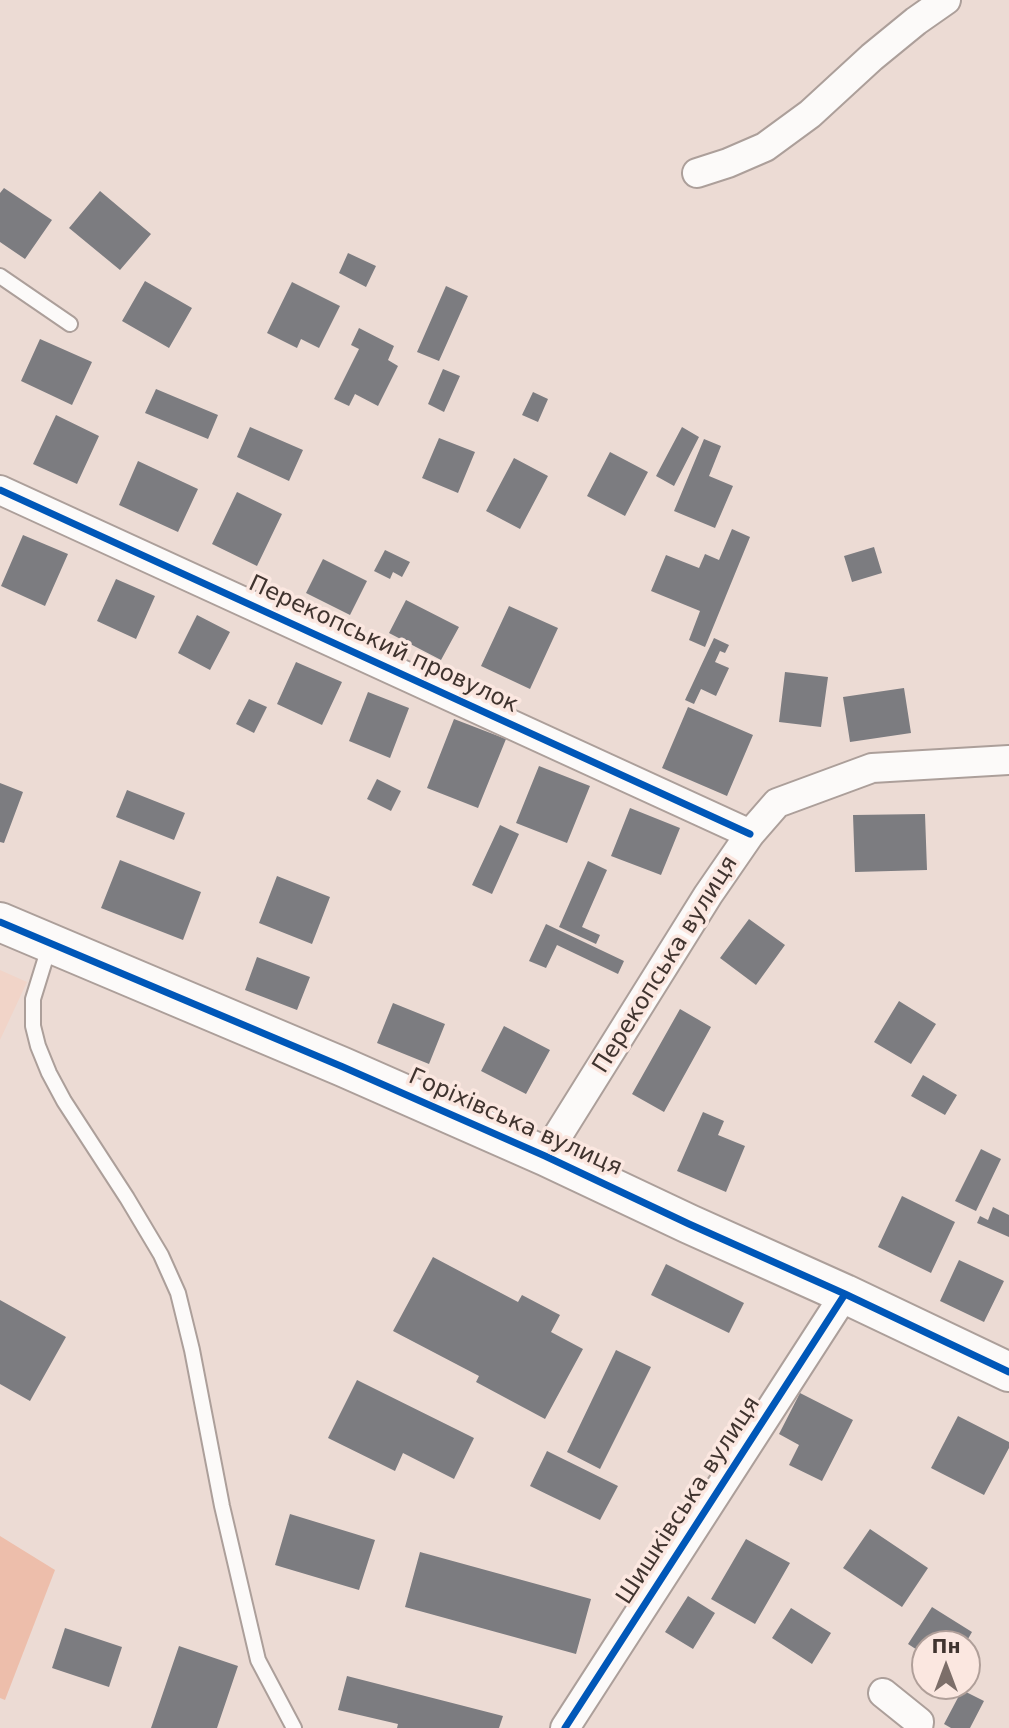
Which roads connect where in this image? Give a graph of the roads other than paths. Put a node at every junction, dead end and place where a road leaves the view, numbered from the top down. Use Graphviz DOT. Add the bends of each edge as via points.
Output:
graph roads {
  1 [pos="946,0"];
  2 [pos="697,173"];
  3 [pos="0,276"];
  4 [pos="70,324"];
  5 [pos="0,491"];
  6 [pos="1009,760"];
  7 [pos="750,834"];
  8 [pos="0,922"];
  9 [pos="51,943"];
  10 [pos="545,1156"];
  11 [pos="845,1294"];
  12 [pos="1009,1372"];
  13 [pos="883,1693"];
  14 [pos="294,1728"];
  15 [pos="565,1728"];
  16 [pos="918,1728"];
  1 -- 2 [label="street" via="765,147"];
  3 -- 4 [label="lane"];
  5 -- 7 [label="street, Перекопський провулок"];
  6 -- 7 [label="street, Перекопська вулиця" via="872,768 777,803"];
  7 -- 10 [label="street, Перекопська вулиця"];
  8 -- 9 [label="street, Горіхівська вулиця"];
  9 -- 10 [label="street, Горіхівська вулиця"];
  9 -- 14 [label="lane" via="33,999 38,1046 64,1101 161,1255 178,1293 258,1660"];
  10 -- 11 [label="street, Горіхівська вулиця"];
  11 -- 12 [label="street, Горіхівська вулиця"];
  11 -- 15 [label="street, Шишківська вулиця"];
  13 -- 16 [label="street" via="919,1722"];
}
